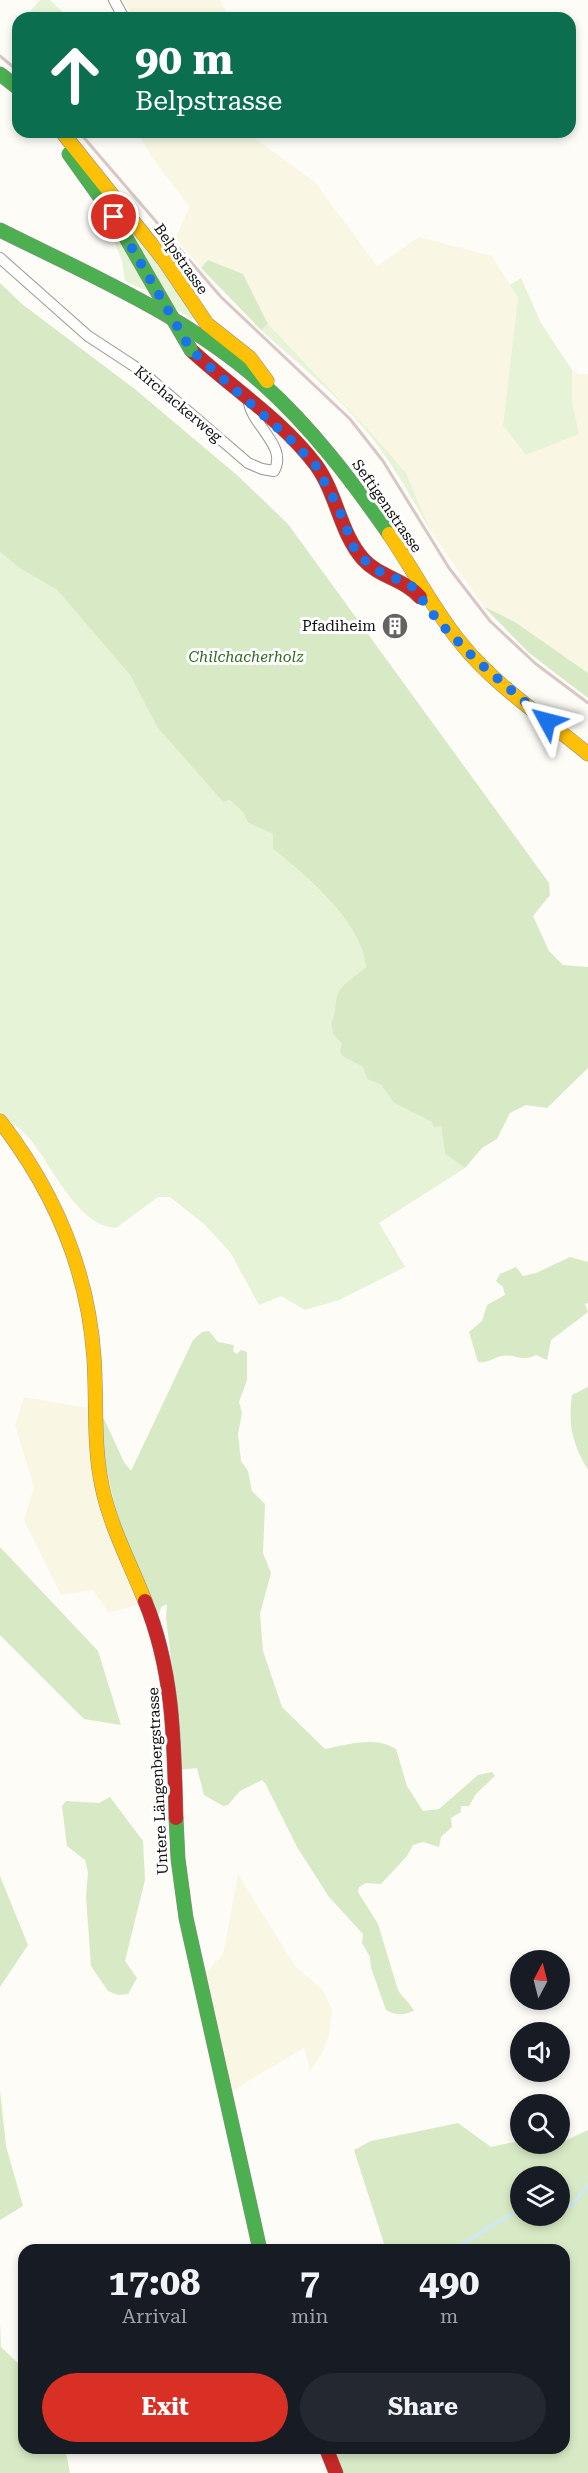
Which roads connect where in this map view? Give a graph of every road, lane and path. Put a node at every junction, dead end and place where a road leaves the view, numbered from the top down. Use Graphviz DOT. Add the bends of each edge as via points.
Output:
graph roads {
  1 [pos="0,74"];
  2 [pos="12,83"];
  3 [pos="60,138"];
  4 [pos="67,138"];
  5 [pos="0,230"];
  6 [pos="0,258"];
  7 [pos="278,398"];
  8 [pos="249,403"];
  9 [pos="459,641"];
  10 [pos="588,754"];
  11 [pos="0,1121"];
  12 [pos="259,2244"];
  13 [pos="328,2454"];
  14 [pos="336,2473"];
  1 -- 2 [label="street"];
  3 -- 8 [label="street, bridge" via="119,226 191,350"];
  4 -- 7 [label="street, Belpstrasse" via="164,260 207,324 250,358"];
  5 -- 7 [label="street" via="184,327 228,356"];
  6 -- 8 [label="street, Kirchackerweg" via="80,330 140,370 248,463 274,471 276,448 251,415"];
  7 -- 9 [label="street, Seftigenstrasse" via="336,462 370,507"];
  8 -- 9 [label="street" via="316,466 354,548 363,559 383,574 410,584"];
  9 -- 10 [label="street" via="496,679"];
  11 -- 12 [label="street, Untere Längenbergstrasse" via="36,1170 57,1209 87,1299 94,1357 99,1474 113,1527 150,1610 166,1662 175,1729 175,1815 181,1890"];
  13 -- 14 [label="street"];
}
